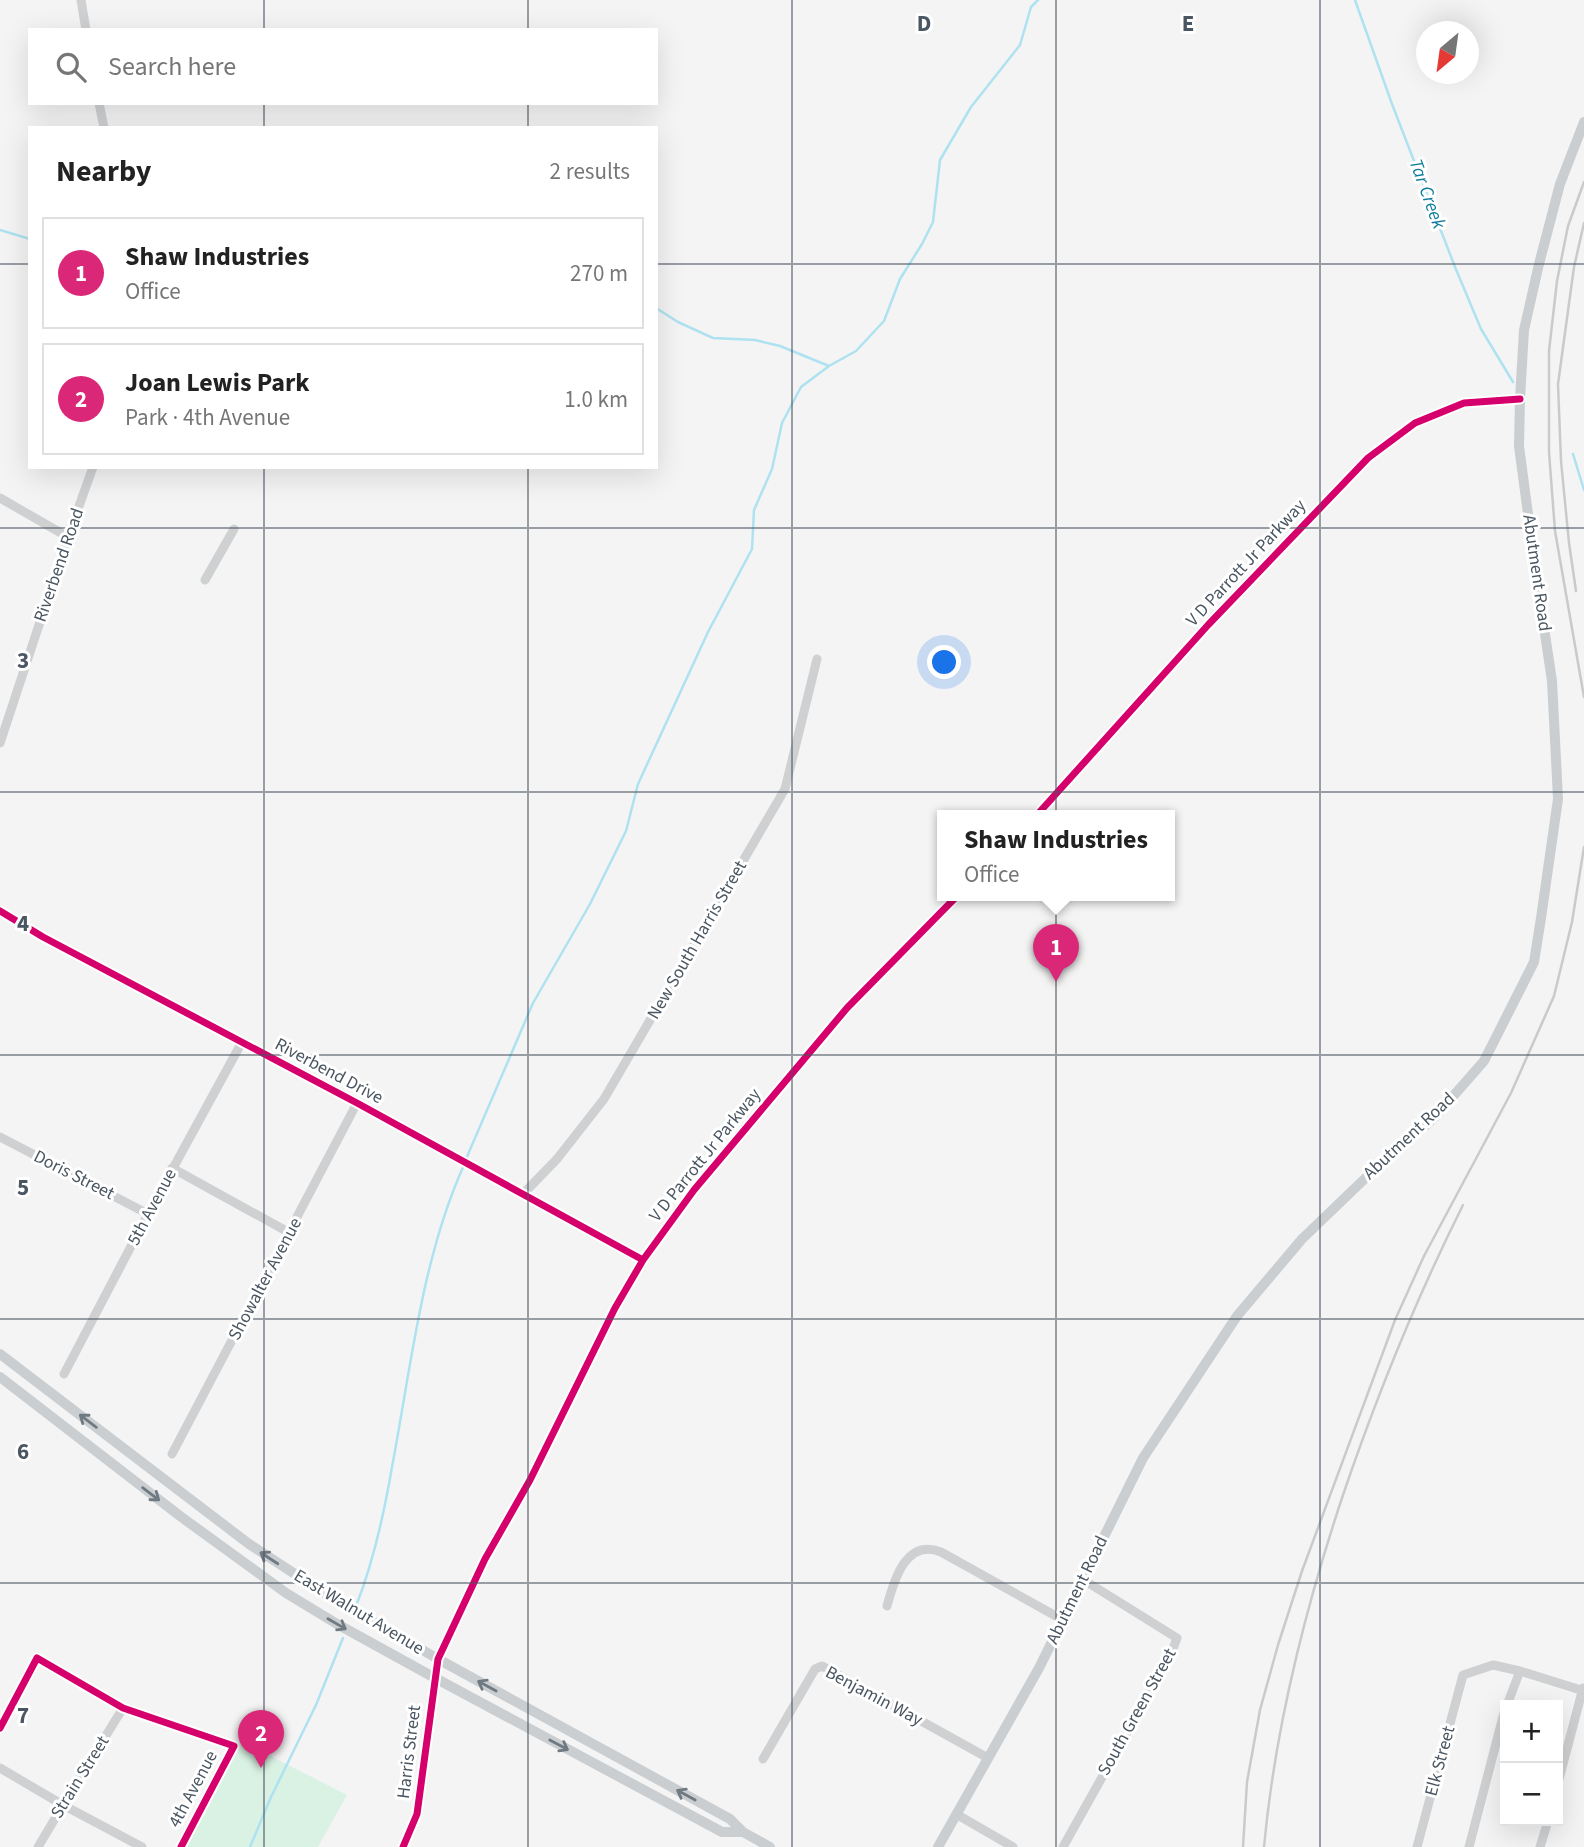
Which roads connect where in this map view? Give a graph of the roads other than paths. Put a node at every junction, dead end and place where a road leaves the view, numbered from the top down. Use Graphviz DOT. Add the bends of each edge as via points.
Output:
graph roads {
  1 [pos="81,0"];
  2 [pos="86,28"];
  3 [pos="99,105"];
  4 [pos="1584,122"];
  5 [pos="104,126"];
  6 [pos="1520,399"];
  7 [pos="92,469"];
  8 [pos="0,498"];
  9 [pos="234,529"];
  10 [pos="68,537"];
  11 [pos="205,580"];
  12 [pos="817,659"];
  13 [pos="0,743"];
  14 [pos="1041,810"];
  15 [pos="952,901"];
  16 [pos="0,911"];
  17 [pos="242,1042"];
  18 [pos="357,1103"];
  19 [pos="0,1136"];
  20 [pos="172,1168"];
  21 [pos="524,1194"];
  22 [pos="148,1213"];
  23 [pos="290,1233"];
  24 [pos="643,1260"];
  25 [pos="0,1354"];
  26 [pos="64,1374"];
  27 [pos="0,1377"];
  28 [pos="172,1454"];
  29 [pos="1082,1579"];
  30 [pos="887,1606"];
  31 [pos="1063,1620"];
  32 [pos="438,1658"];
  33 [pos="1520,1671"];
  34 [pos="435,1678"];
  35 [pos="1583,1689"];
  36 [pos="1509,1700"];
  37 [pos="123,1708"];
  38 [pos="0,1728"];
  39 [pos="1500,1730"];
  40 [pos="988,1758"];
  41 [pos="763,1759"];
  42 [pos="1563,1764"];
  43 [pos="0,1768"];
  44 [pos="63,1805"];
  45 [pos="956,1814"];
  46 [pos="1547,1826"];
  47 [pos="743,1832"];
  48 [pos="38,1847"];
  49 [pos="142,1847"];
  50 [pos="181,1847"];
  51 [pos="403,1847"];
  52 [pos="770,1847"];
  53 [pos="938,1847"];
  54 [pos="1013,1847"];
  55 [pos="1063,1847"];
  56 [pos="1417,1847"];
  57 [pos="1469,1847"];
  58 [pos="1541,1847"];
  1 -- 2 [label="street"];
  3 -- 5 [label="street"];
  4 -- 6 [label="main road, Abutment Road" via="1559,184 1539,264 1524,330"];
  6 -- 14 [label="street, V D Parrott Jr Parkway" via="1464,403 1415,423 1368,458 1208,625"];
  6 -- 29 [label="main road, Abutment Road" via="1519,446 1552,681 1558,799 1534,962 1484,1061 1434,1118 1302,1239 1237,1317 1143,1458"];
  7 -- 10 [label="street, Riverbend Road"];
  8 -- 10 [label="street"];
  9 -- 11 [label="street"];
  10 -- 13 [label="street, Riverbend Road"];
  12 -- 21 [label="street, New South Harris Street" via="785,789 604,1099"];
  15 -- 24 [label="street, V D Parrott Jr Parkway" via="847,1008 694,1190"];
  16 -- 17 [label="street, Riverbend Drive"];
  17 -- 18 [label="street, Riverbend Drive"];
  17 -- 20 [label="street, 5th Avenue"];
  18 -- 21 [label="street, Riverbend Drive"];
  18 -- 23 [label="street, Showalter Avenue"];
  19 -- 22 [label="street, Doris Street"];
  20 -- 22 [label="street, 5th Avenue"];
  20 -- 23 [label="street"];
  21 -- 24 [label="street, Riverbend Drive"];
  22 -- 26 [label="street, 5th Avenue"];
  23 -- 28 [label="street, Showalter Avenue"];
  24 -- 32 [label="street, V D Parrott Jr Parkway" via="485,1559"];
  32 -- 25 [label="main road, East Walnut Avenue, one-way" via="249,1545"];
  27 -- 34 [label="main road, East Walnut Avenue, one-way" via="257,1573"];
  29 -- 31 [label="main road, Abutment Road"];
  29 -- 55 [label="street, South Green Street" via="1177,1638"];
  30 -- 31 [label="street" via="909,1556 928,1548"];
  31 -- 40 [label="main road, Abutment Road"];
  32 -- 34 [label="street, Harris Street"];
  47 -- 32 [label="main road, East Walnut Avenue, one-way" via="730,1819"];
  33 -- 35 [label="street"];
  33 -- 36 [label="street"];
  33 -- 56 [label="street, Elk Street" via="1493,1665 1463,1675"];
  34 -- 47 [label="main road, East Walnut Avenue, one-way" via="722,1832"];
  34 -- 51 [label="street, Harris Street" via="417,1814"];
  35 -- 42 [label="street"];
  37 -- 38 [label="street" via="37,1658"];
  37 -- 44 [label="street, Strain Street"];
  37 -- 50 [label="street, 4th Avenue" via="234,1746"];
  39 -- 57 [label="street"];
  40 -- 41 [label="street, Benjamin Way" via="822,1666 815,1669"];
  40 -- 45 [label="main road, Abutment Road"];
  43 -- 44 [label="street"];
  44 -- 48 [label="street, Strain Street"];
  44 -- 49 [label="street"];
  45 -- 53 [label="main road, Abutment Road"];
  45 -- 54 [label="street"];
  46 -- 58 [label="street"];
  47 -- 52 [label="main road, East Walnut Avenue"];
}
